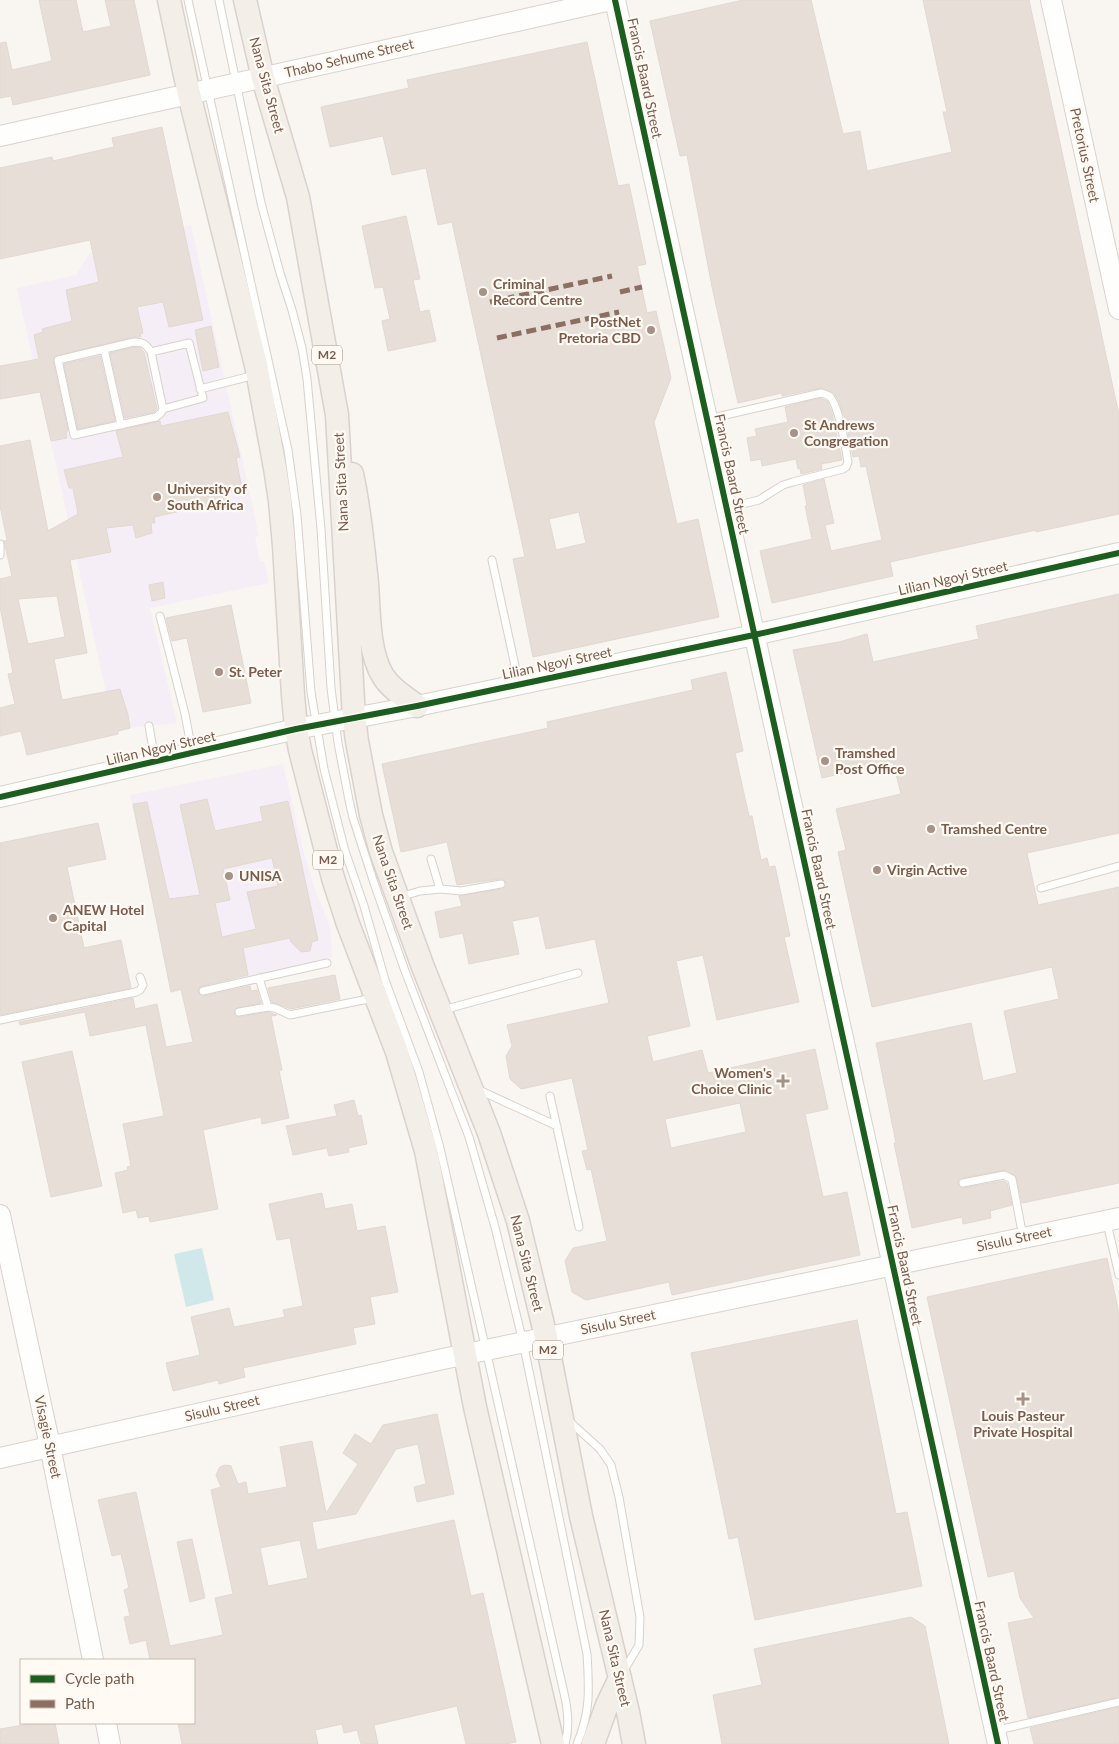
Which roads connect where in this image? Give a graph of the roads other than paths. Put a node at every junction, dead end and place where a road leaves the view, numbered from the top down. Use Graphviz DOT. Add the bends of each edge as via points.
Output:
graph roads {
  1 [pos="169,0"];
  2 [pos="188,0"];
  3 [pos="219,0"];
  4 [pos="244,0"];
  5 [pos="611,0"];
  6 [pos="615,0"];
  7 [pos="1051,0"];
  8 [pos="263,78"];
  9 [pos="235,84"];
  10 [pos="198,92"];
  11 [pos="0,136"];
  12 [pos="1119,309"];
  13 [pos="104,349"];
  14 [pos="150,352"];
  15 [pos="258,375"];
  16 [pos="200,389"];
  17 [pos="163,408"];
  18 [pos="337,414"];
  19 [pos="708,419"];
  20 [pos="121,425"];
  21 [pos="727,508"];
  22 [pos="0,544"];
  23 [pos="1119,553"];
  24 [pos="0,554"];
  25 [pos="492,560"];
  26 [pos="160,616"];
  27 [pos="754,635"];
  28 [pos="519,684"];
  29 [pos="417,706"];
  30 [pos="345,719"];
  31 [pos="148,726"];
  32 [pos="306,727"];
  33 [pos="192,754"];
  34 [pos="156,762"];
  35 [pos="0,797"];
  36 [pos="431,859"];
  37 [pos="1119,866"];
  38 [pos="501,884"];
  39 [pos="1041,888"];
  40 [pos="440,889"];
  41 [pos="398,898"];
  42 [pos="327,963"];
  43 [pos="578,973"];
  44 [pos="140,977"];
  45 [pos="259,978"];
  46 [pos="202,991"];
  47 [pos="376,997"];
  48 [pos="268,1007"];
  49 [pos="440,1011"];
  50 [pos="239,1012"];
  51 [pos="0,1020"];
  52 [pos="472,1087"];
  53 [pos="550,1096"];
  54 [pos="557,1126"];
  55 [pos="963,1183"];
  56 [pos="0,1215"];
  57 [pos="1113,1219"];
  58 [pos="579,1227"];
  59 [pos="1023,1238"];
  60 [pos="893,1265"];
  61 [pos="1119,1275"];
  62 [pos="546,1337"];
  63 [pos="523,1342"];
  64 [pos="486,1350"];
  65 [pos="464,1354"];
  66 [pos="562,1414"];
  67 [pos="50,1446"];
  68 [pos="0,1458"];
  69 [pos="93,1659"];
  70 [pos="620,1678"];
  71 [pos="1119,1702"];
  72 [pos="106,1724"];
  73 [pos="996,1737"];
  74 [pos="110,1744"];
  75 [pos="554,1744"];
  76 [pos="565,1744"];
  77 [pos="578,1744"];
  78 [pos="593,1744"];
  79 [pos="634,1744"];
  1 -- 10 [label="main road, M2"];
  2 -- 10 [label="lane"];
  3 -- 9 [label="lane"];
  4 -- 8 [label="main road, Nana Sita Street / M2"];
  5 -- 8 [label="street, Thabo Sehume Street"];
  6 -- 19 [label="street, Francis Baard Street"];
  7 -- 12 [label="street, Pretorius Street"];
  8 -- 9 [label="street, Thabo Sehume Street"];
  8 -- 18 [label="main road, Nana Sita Street / M2" via="298,197"];
  9 -- 10 [label="street, Thabo Sehume Street"];
  9 -- 30 [label="lane" via="261,203 307,379 331,688"];
  10 -- 11 [label="street, Thabo Sehume Street"];
  10 -- 15 [label="main road, M2"];
  10 -- 32 [label="lane" via="288,450 297,515 311,692"];
  13 -- 14 [label="lane" via="141,342"];
  13 -- 20 [label="lane"];
  13 -- 20 [label="lane" via="58,360 74,435"];
  14 -- 16 [label="lane" via="189,343"];
  14 -- 17 [label="lane"];
  15 -- 16 [label="lane"];
  15 -- 32 [label="main road, M2" via="280,501"];
  16 -- 17 [label="lane" via="203,398"];
  17 -- 20 [label="lane" via="153,418"];
  18 -- 29 [label="main road" via="349,456 361,522 376,663 393,688"];
  18 -- 30 [label="main road, Nana Sita Street / M2"];
  19 -- 21 [label="street, Francis Baard Street"];
  19 -- 21 [label="lane" via="827,394 838,417 848,462 843,469 783,485 759,500"];
  21 -- 27 [label="street, Francis Baard Street"];
  22 -- 24 [label="lane"];
  23 -- 27 [label="street, Lilian Ngoyi Street"];
  25 -- 28 [label="lane"];
  26 -- 33 [label="lane"];
  27 -- 28 [label="street, Lilian Ngoyi Street"];
  27 -- 60 [label="street, Francis Baard Street"];
  28 -- 29 [label="street, Lilian Ngoyi Street"];
  29 -- 30 [label="street, Lilian Ngoyi Street"];
  30 -- 32 [label="street, Lilian Ngoyi Street"];
  30 -- 41 [label="main road, Nana Sita Street / M2" via="357,741 371,815"];
  30 -- 63 [label="lane" via="349,800 355,826 405,971 469,1137"];
  31 -- 34 [label="lane"];
  32 -- 33 [label="street, Lilian Ngoyi Street"];
  32 -- 47 [label="main road, M2" via="333,878"];
  32 -- 64 [label="lane" via="333,805 385,980 419,1072 440,1148"];
  33 -- 34 [label="street, Lilian Ngoyi Street"];
  34 -- 35 [label="street, Lilian Ngoyi Street"];
  36 -- 40 [label="lane"];
  37 -- 39 [label="lane"];
  38 -- 40 [label="lane" via="461,891"];
  40 -- 41 [label="lane" via="420,890"];
  41 -- 49 [label="main road, Nana Sita Street / M2"];
  42 -- 45 [label="lane"];
  43 -- 49 [label="lane"];
  44 -- 51 [label="lane" via="143,985 136,992"];
  45 -- 46 [label="lane"];
  45 -- 48 [label="lane"];
  47 -- 48 [label="lane" via="290,1015"];
  47 -- 65 [label="main road, M2" via="407,1082 426,1151"];
  48 -- 50 [label="lane"];
  49 -- 52 [label="main road, Nana Sita Street / M2"];
  52 -- 54 [label="lane"];
  52 -- 62 [label="main road, Nana Sita Street / M2" via="518,1221"];
  53 -- 54 [label="lane"];
  54 -- 58 [label="lane"];
  55 -- 59 [label="lane" via="1004,1175 1012,1179"];
  56 -- 67 [label="street, Visagie Street"];
  57 -- 59 [label="street, Sisulu Street"];
  57 -- 61 [label="lane"];
  59 -- 60 [label="street, Sisulu Street"];
  60 -- 62 [label="street, Sisulu Street"];
  60 -- 73 [label="street, Francis Baard Street"];
  62 -- 63 [label="street, Sisulu Street"];
  62 -- 66 [label="main road, Nana Sita Street / M2"];
  63 -- 64 [label="street, Sisulu Street"];
  63 -- 77 [label="lane" via="587,1654 590,1700"];
  64 -- 65 [label="street, Sisulu Street"];
  64 -- 76 [label="lane" via="568,1711"];
  65 -- 67 [label="street, Sisulu Street"];
  65 -- 75 [label="main road, M2"];
  66 -- 70 [label="main road, Nana Sita Street / M2" via="581,1516"];
  66 -- 70 [label="lane" via="600,1449 611,1465 619,1496 640,1617 638,1645"];
  67 -- 68 [label="street, Sisulu Street"];
  67 -- 69 [label="street, Visagie Street"];
  70 -- 78 [label="main road"];
  70 -- 79 [label="main road, Nana Sita Street / M2"];
  71 -- 73 [label="lane"];
  72 -- 74 [label="street"];
}
